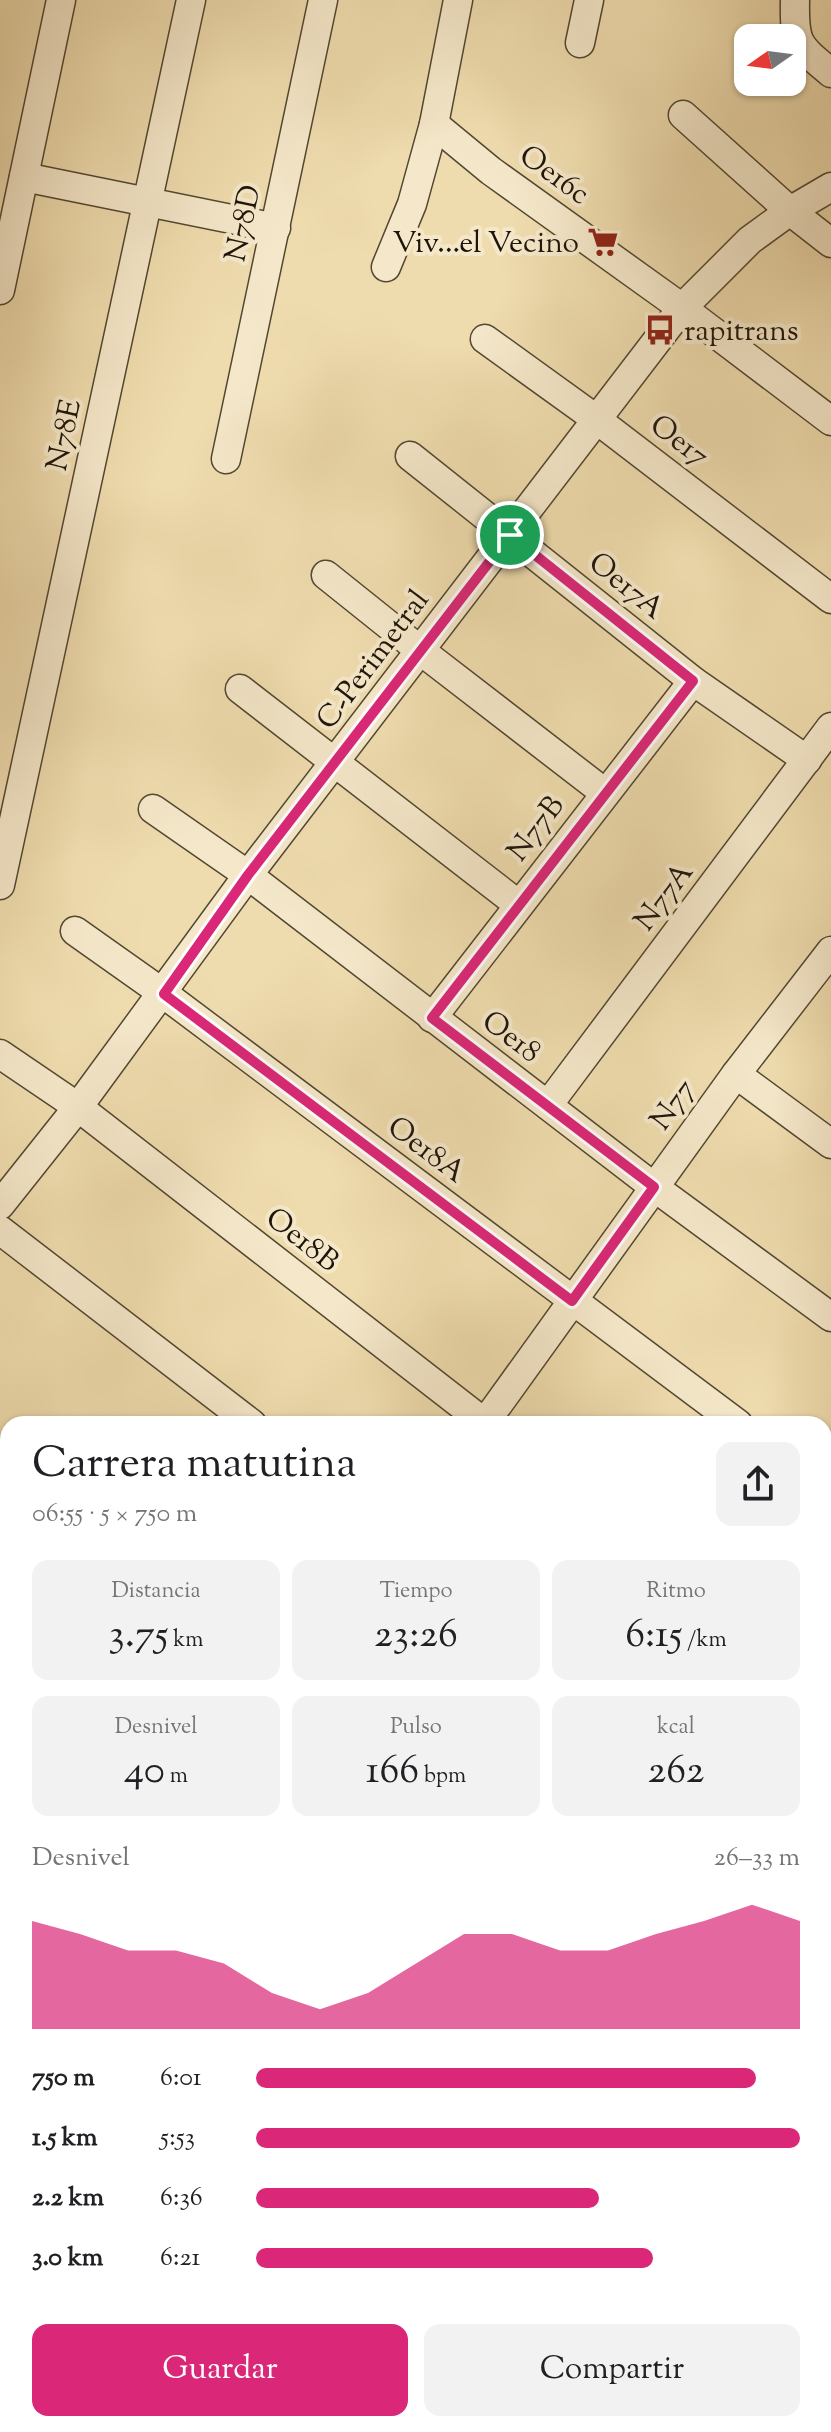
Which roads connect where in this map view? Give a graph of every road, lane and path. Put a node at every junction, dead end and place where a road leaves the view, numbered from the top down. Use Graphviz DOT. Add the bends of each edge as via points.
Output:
graph roads {
  1 [pos="61,0"];
  2 [pos="191,0"];
  3 [pos="323,0"];
  4 [pos="458,0"];
  5 [pos="589,0"];
  6 [pos="795,0"];
  7 [pos="580,43"];
  8 [pos="831,73"];
  9 [pos="683,115"];
  10 [pos="434,124"];
  11 [pos="24,177"];
  12 [pos="831,187"];
  13 [pos="149,202"];
  14 [pos="790,211"];
  15 [pos="276,228"];
  16 [pos="831,243"];
  17 [pos="386,267"];
  18 [pos="0,290"];
  19 [pos="682,308"];
  20 [pos="485,339"];
  21 [pos="596,419"];
  22 [pos="831,421"];
  23 [pos="410,456"];
  24 [pos="226,459"];
  25 [pos="510,535"];
  26 [pos="326,575"];
  27 [pos="831,599"];
  28 [pos="421,651"];
  29 [pos="693,681"];
  30 [pos="240,689"];
  31 [pos="831,727"];
  32 [pos="807,760"];
  33 [pos="336,763"];
  34 [pos="605,793"];
  35 [pos="153,809"];
  36 [pos="248,875"];
  37 [pos="0,885"];
  38 [pos="519,905"];
  39 [pos="75,931"];
  40 [pos="828,960"];
  41 [pos="164,994"];
  42 [pos="432,1018"];
  43 [pos="0,1054"];
  44 [pos="736,1074"];
  45 [pos="548,1105"];
  46 [pos="78,1107"];
  47 [pos="831,1144"];
  48 [pos="654,1187"];
  49 [pos="0,1205"];
  50 [pos="2,1232"];
  51 [pos="572,1301"];
  52 [pos="831,1317"];
  53 [pos="242,1416"];
  54 [pos="475,1416"];
  55 [pos="491,1416"];
  56 [pos="727,1416"];
  1 -- 11 [label="street"];
  2 -- 13 [label="street, N78E"];
  3 -- 15 [label="street, N78D"];
  4 -- 10 [label="street"];
  5 -- 7 [label="street"];
  6 -- 8 [label="street" via="796,38"];
  9 -- 14 [label="street"];
  10 -- 17 [label="street" via="412,204"];
  10 -- 19 [label="street, Oe16c"];
  11 -- 13 [label="street"];
  11 -- 18 [label="street"];
  12 -- 14 [label="street, C-Perimetral"];
  13 -- 15 [label="street"];
  13 -- 37 [label="street, N78E"];
  14 -- 16 [label="street"];
  14 -- 19 [label="street, C-Perimetral" via="750,240"];
  15 -- 24 [label="street, N78D"];
  19 -- 21 [label="street, C-Perimetral"];
  19 -- 22 [label="street, Oe16c"];
  20 -- 21 [label="street, Oe17"];
  21 -- 25 [label="street, C-Perimetral"];
  21 -- 27 [label="street, Oe17"];
  23 -- 25 [label="street, Oe17A"];
  25 -- 28 [label="street, C-Perimetral"];
  25 -- 29 [label="street, Oe17A"];
  26 -- 28 [label="street"];
  28 -- 33 [label="street, C-Perimetral"];
  28 -- 34 [label="street"];
  29 -- 32 [label="street, Oe17A"];
  29 -- 34 [label="street, N77B"];
  30 -- 33 [label="street"];
  31 -- 32 [label="street, N77A"];
  32 -- 45 [label="street, N77A"];
  33 -- 36 [label="street, C-Perimetral"];
  33 -- 38 [label="street"];
  34 -- 38 [label="street, N77B"];
  35 -- 36 [label="street, Oe18"];
  36 -- 41 [label="street, C-Perimetral"];
  36 -- 42 [label="street, Oe18"];
  38 -- 42 [label="street, N77B"];
  39 -- 41 [label="street, Oe18A"];
  40 -- 44 [label="street, N77"];
  41 -- 46 [label="street, C-Perimetral"];
  41 -- 51 [label="street, Oe18A"];
  42 -- 45 [label="street, Oe18"];
  43 -- 46 [label="street"];
  44 -- 47 [label="street"];
  44 -- 48 [label="street, N77"];
  45 -- 48 [label="street, Oe18"];
  46 -- 49 [label="street, C-Perimetral"];
  46 -- 54 [label="street, Oe18B"];
  48 -- 51 [label="street, N77"];
  48 -- 52 [label="street, Oe18"];
  50 -- 53 [label="street"];
  51 -- 55 [label="street, N77"];
  51 -- 56 [label="street, Oe18A"];
}
